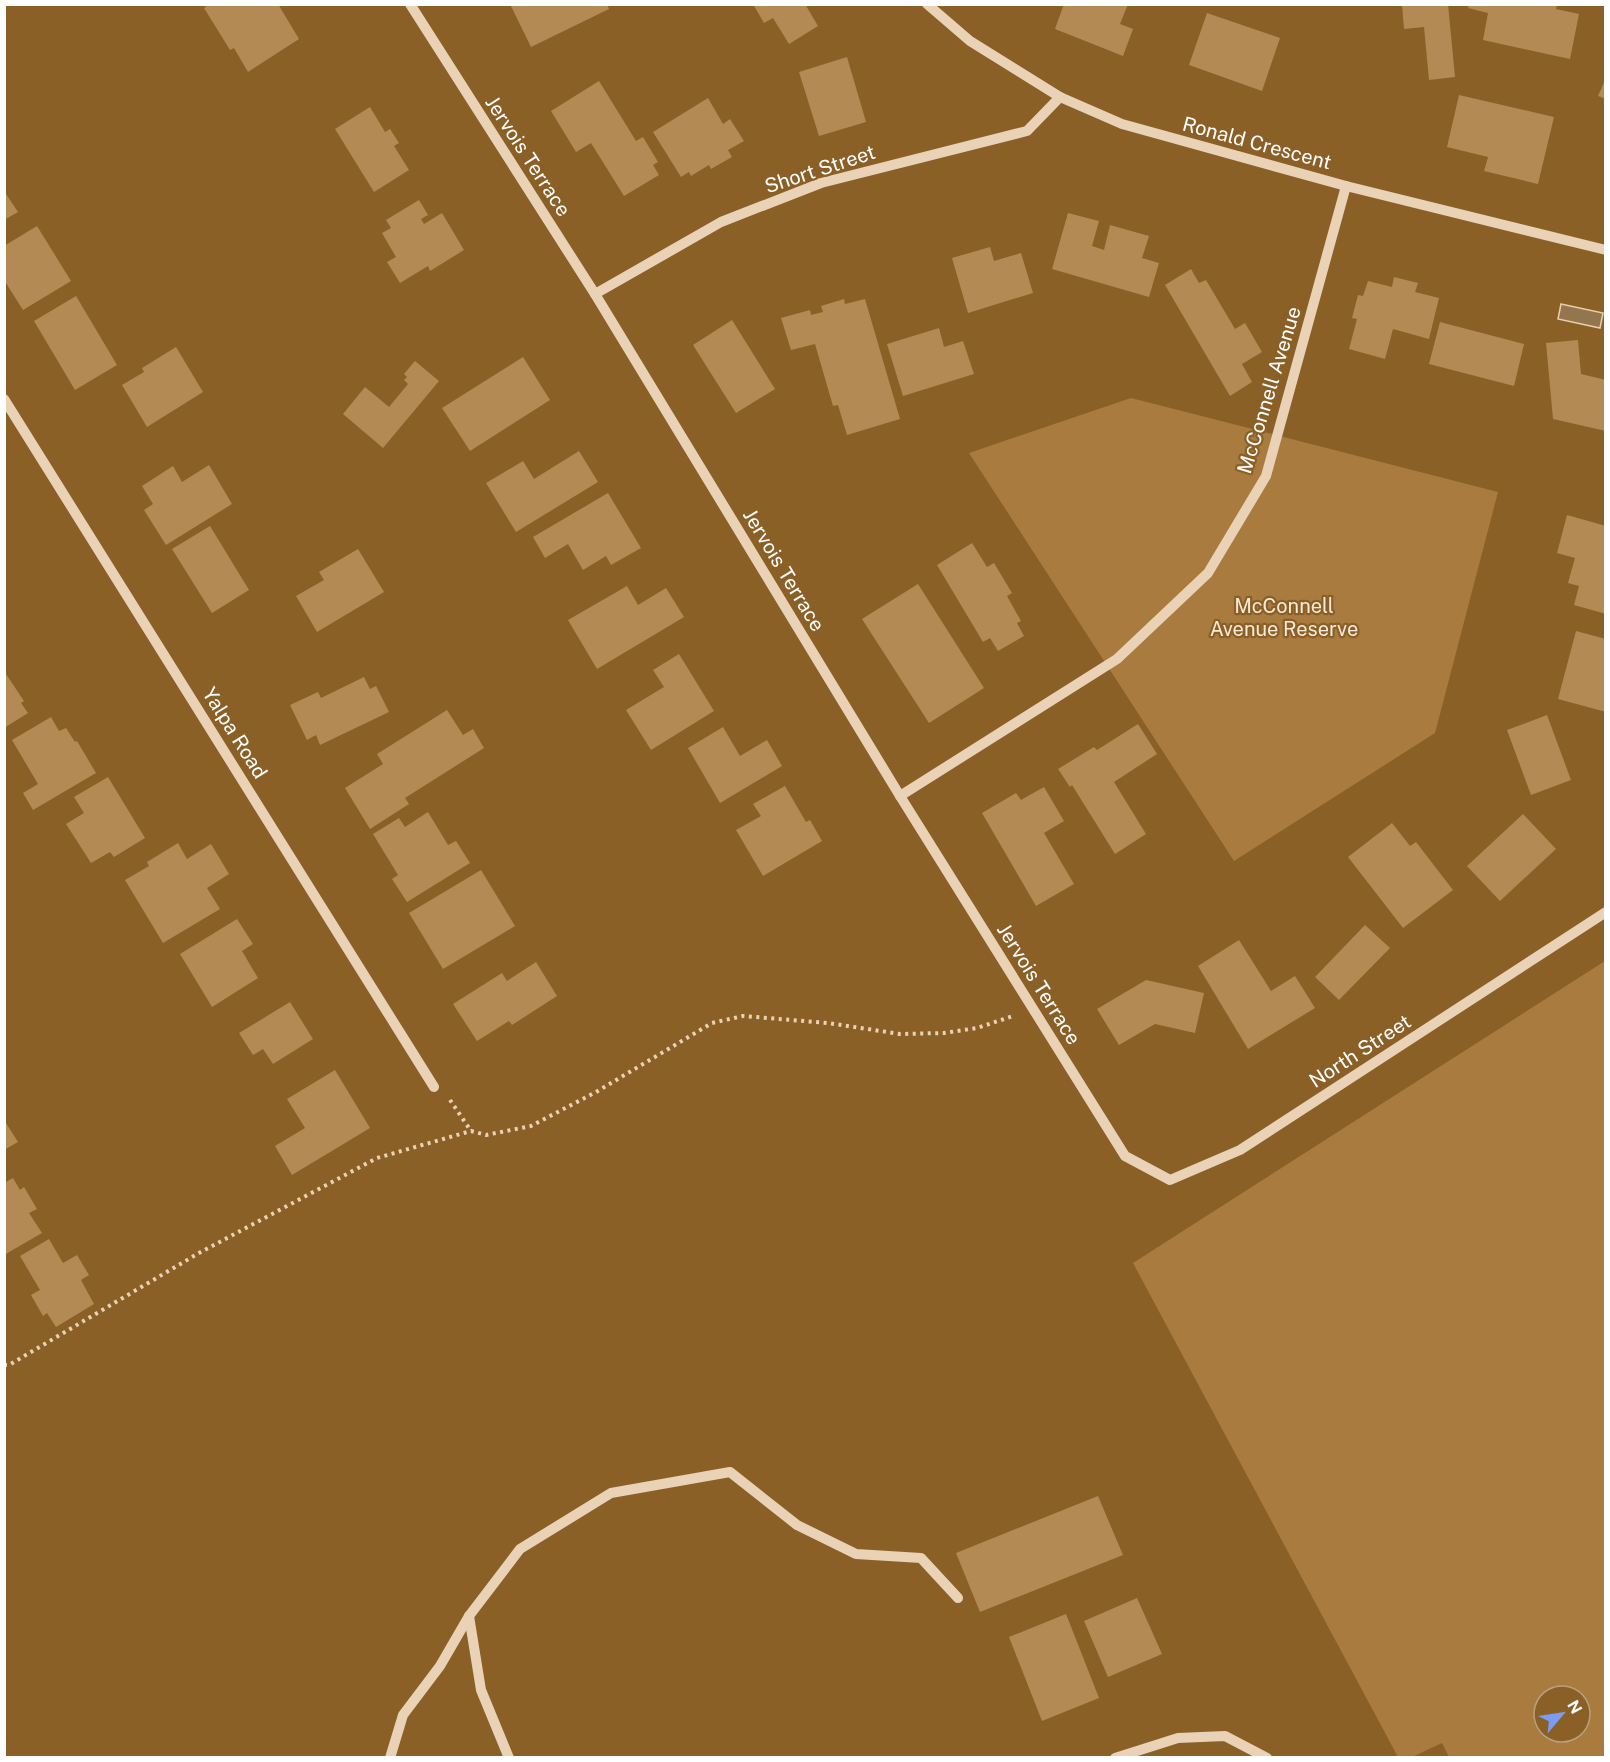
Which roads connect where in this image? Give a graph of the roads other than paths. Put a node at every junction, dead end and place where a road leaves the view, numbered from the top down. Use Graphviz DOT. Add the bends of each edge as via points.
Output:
graph roads {
  1 [pos="410,4"];
  2 [pos="927,4"];
  3 [pos="1060,97"];
  4 [pos="1346,186"];
  5 [pos="1605,250"];
  6 [pos="595,294"];
  7 [pos="4,399"];
  8 [pos="900,796"];
  9 [pos="1605,912"];
  10 [pos="434,1087"];
  11 [pos="1125,1156"];
  12 [pos="958,1598"];
  13 [pos="470,1616"];
  14 [pos="390,1758"];
  15 [pos="509,1758"];
  16 [pos="1115,1758"];
  17 [pos="1267,1758"];
  1 -- 6 [label="street, Jervois Terrace"];
  2 -- 3 [label="street, Ronald Crescent" via="970,41"];
  3 -- 4 [label="street, Ronald Crescent" via="1122,124"];
  3 -- 6 [label="street, Short Street" via="1027,131 821,183 721,222"];
  4 -- 5 [label="street, Ronald Crescent"];
  4 -- 8 [label="street, McConnell Avenue" via="1266,476 1208,573 1117,659"];
  6 -- 8 [label="street, Jervois Terrace"];
  7 -- 10 [label="street, Yalpa Road"];
  8 -- 11 [label="street, Jervois Terrace"];
  9 -- 11 [label="street, North Street" via="1240,1150 1170,1180"];
  12 -- 13 [label="street" via="921,1558 856,1554 797,1525 730,1472 611,1493 520,1549"];
  13 -- 14 [label="street" via="403,1715"];
  13 -- 15 [label="street" via="481,1690"];
  16 -- 17 [label="street" via="1178,1738 1225,1736"];
}
